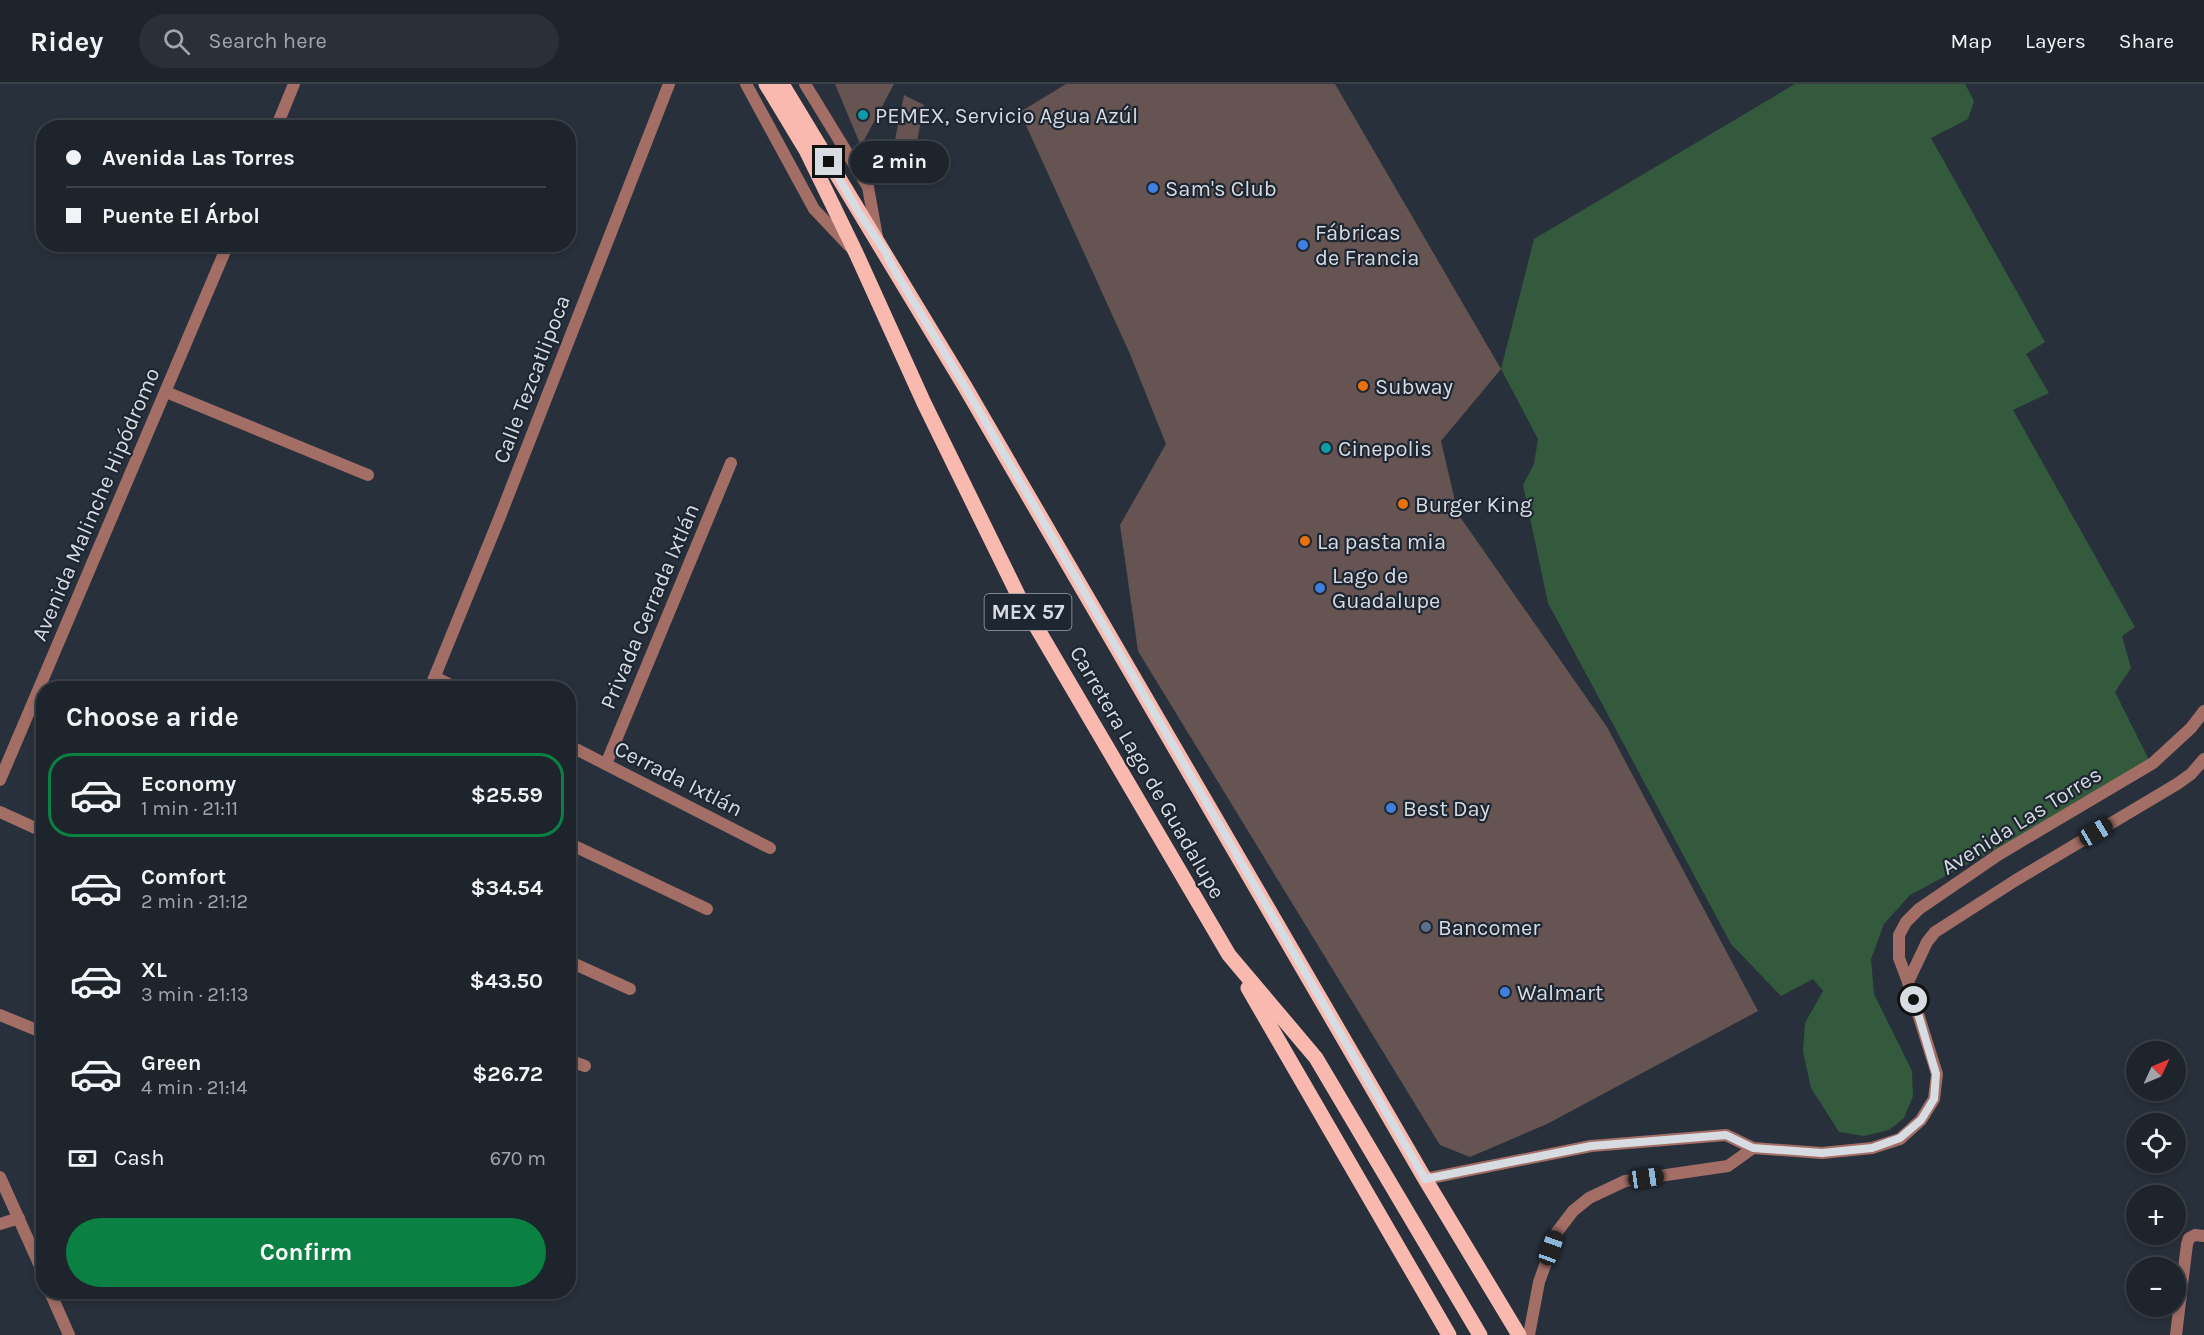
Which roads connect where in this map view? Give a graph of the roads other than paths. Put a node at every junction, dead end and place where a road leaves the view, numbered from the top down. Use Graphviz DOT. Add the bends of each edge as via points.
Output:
graph roads {
  1 [pos="294,84"];
  2 [pos="669,84"];
  3 [pos="746,84"];
  4 [pos="805,84"];
  5 [pos="777,88"];
  6 [pos="279,120"];
  7 [pos="878,241"];
  8 [pos="225,252"];
  9 [pos="856,253"];
  10 [pos="166,392"];
  11 [pos="732,463"];
  12 [pos="368,475"];
  13 [pos="42,681"];
  14 [pos="433,681"];
  15 [pos="36,696"];
  16 [pos="2204,711"];
  17 [pos="576,749"];
  18 [pos="2204,759"];
  19 [pos="606,764"];
  20 [pos="0,780"];
  21 [pos="0,812"];
  22 [pos="36,828"];
  23 [pos="576,847"];
  24 [pos="770,848"];
  25 [pos="707,909"];
  26 [pos="1229,955"];
  27 [pos="576,965"];
  28 [pos="1908,982"];
  29 [pos="630,989"];
  30 [pos="0,1015"];
  31 [pos="36,1030"];
  32 [pos="576,1063"];
  33 [pos="585,1066"];
  34 [pos="1753,1148"];
  35 [pos="0,1177"];
  36 [pos="1425,1179"];
  37 [pos="19,1218"];
  38 [pos="0,1224"];
  39 [pos="2204,1236"];
  40 [pos="36,1257"];
  41 [pos="53,1299"];
  42 [pos="69,1335"];
  43 [pos="1449,1335"];
  44 [pos="1480,1335"];
  45 [pos="1519,1335"];
  46 [pos="1529,1335"];
  47 [pos="2176,1335"];
  1 -- 6 [label="street"];
  2 -- 14 [label="street, Calle Tezcatlipoca"];
  3 -- 9 [label="street, Carretera Lago de Guadalupe / MEX 57" via="814,209"];
  4 -- 7 [label="street, Carretera Lago de Guadalupe / MEX 57" via="868,187"];
  5 -- 7 [label="main road"];
  5 -- 9 [label="main road"];
  7 -- 36 [label="main road, Carretera Lago de Guadalupe / MEX 57"];
  8 -- 10 [label="street, Avenida Malinche Hipódromo"];
  9 -- 26 [label="main road, Carretera Lago de Guadalupe / MEX 57" via="1020,599"];
  10 -- 12 [label="street"];
  10 -- 13 [label="street, Avenida Malinche Hipódromo"];
  11 -- 19 [label="street, Privada Cerrada Ixtlán"];
  15 -- 20 [label="street, Avenida Malinche Hipódromo"];
  16 -- 28 [label="street, Avenida Las Torres" via="2153,762 1998,855 1919,909 1899,935 1899,958"];
  17 -- 19 [label="street, Cerrada Ixtlán"];
  18 -- 28 [label="street" via="2177,784 1935,932"];
  19 -- 24 [label="street, Cerrada Ixtlán"];
  21 -- 22 [label="street"];
  23 -- 25 [label="street"];
  26 -- 43 [label="main road"];
  26 -- 44 [label="main road, Carretera Lago de Guadalupe / MEX 57" via="1316,1058"];
  27 -- 29 [label="street"];
  28 -- 34 [label="street, Avenida Las Torres" via="1936,1074 1934,1099 1921,1120 1900,1138 1872,1148 1822,1153"];
  30 -- 31 [label="street"];
  32 -- 33 [label="street"];
  34 -- 36 [label="street, Avenida Las Torres" via="1726,1135 1591,1146"];
  34 -- 46 [label="street" via="1728,1166 1626,1181 1589,1198 1573,1211 1557,1232 1539,1282"];
  35 -- 37 [label="street"];
  36 -- 45 [label="main road, Carretera Lago de Guadalupe / MEX 57"];
  37 -- 38 [label="street"];
  37 -- 40 [label="street"];
  39 -- 47 [label="street" via="2195,1235 2187,1244"];
  41 -- 42 [label="street"];
}
